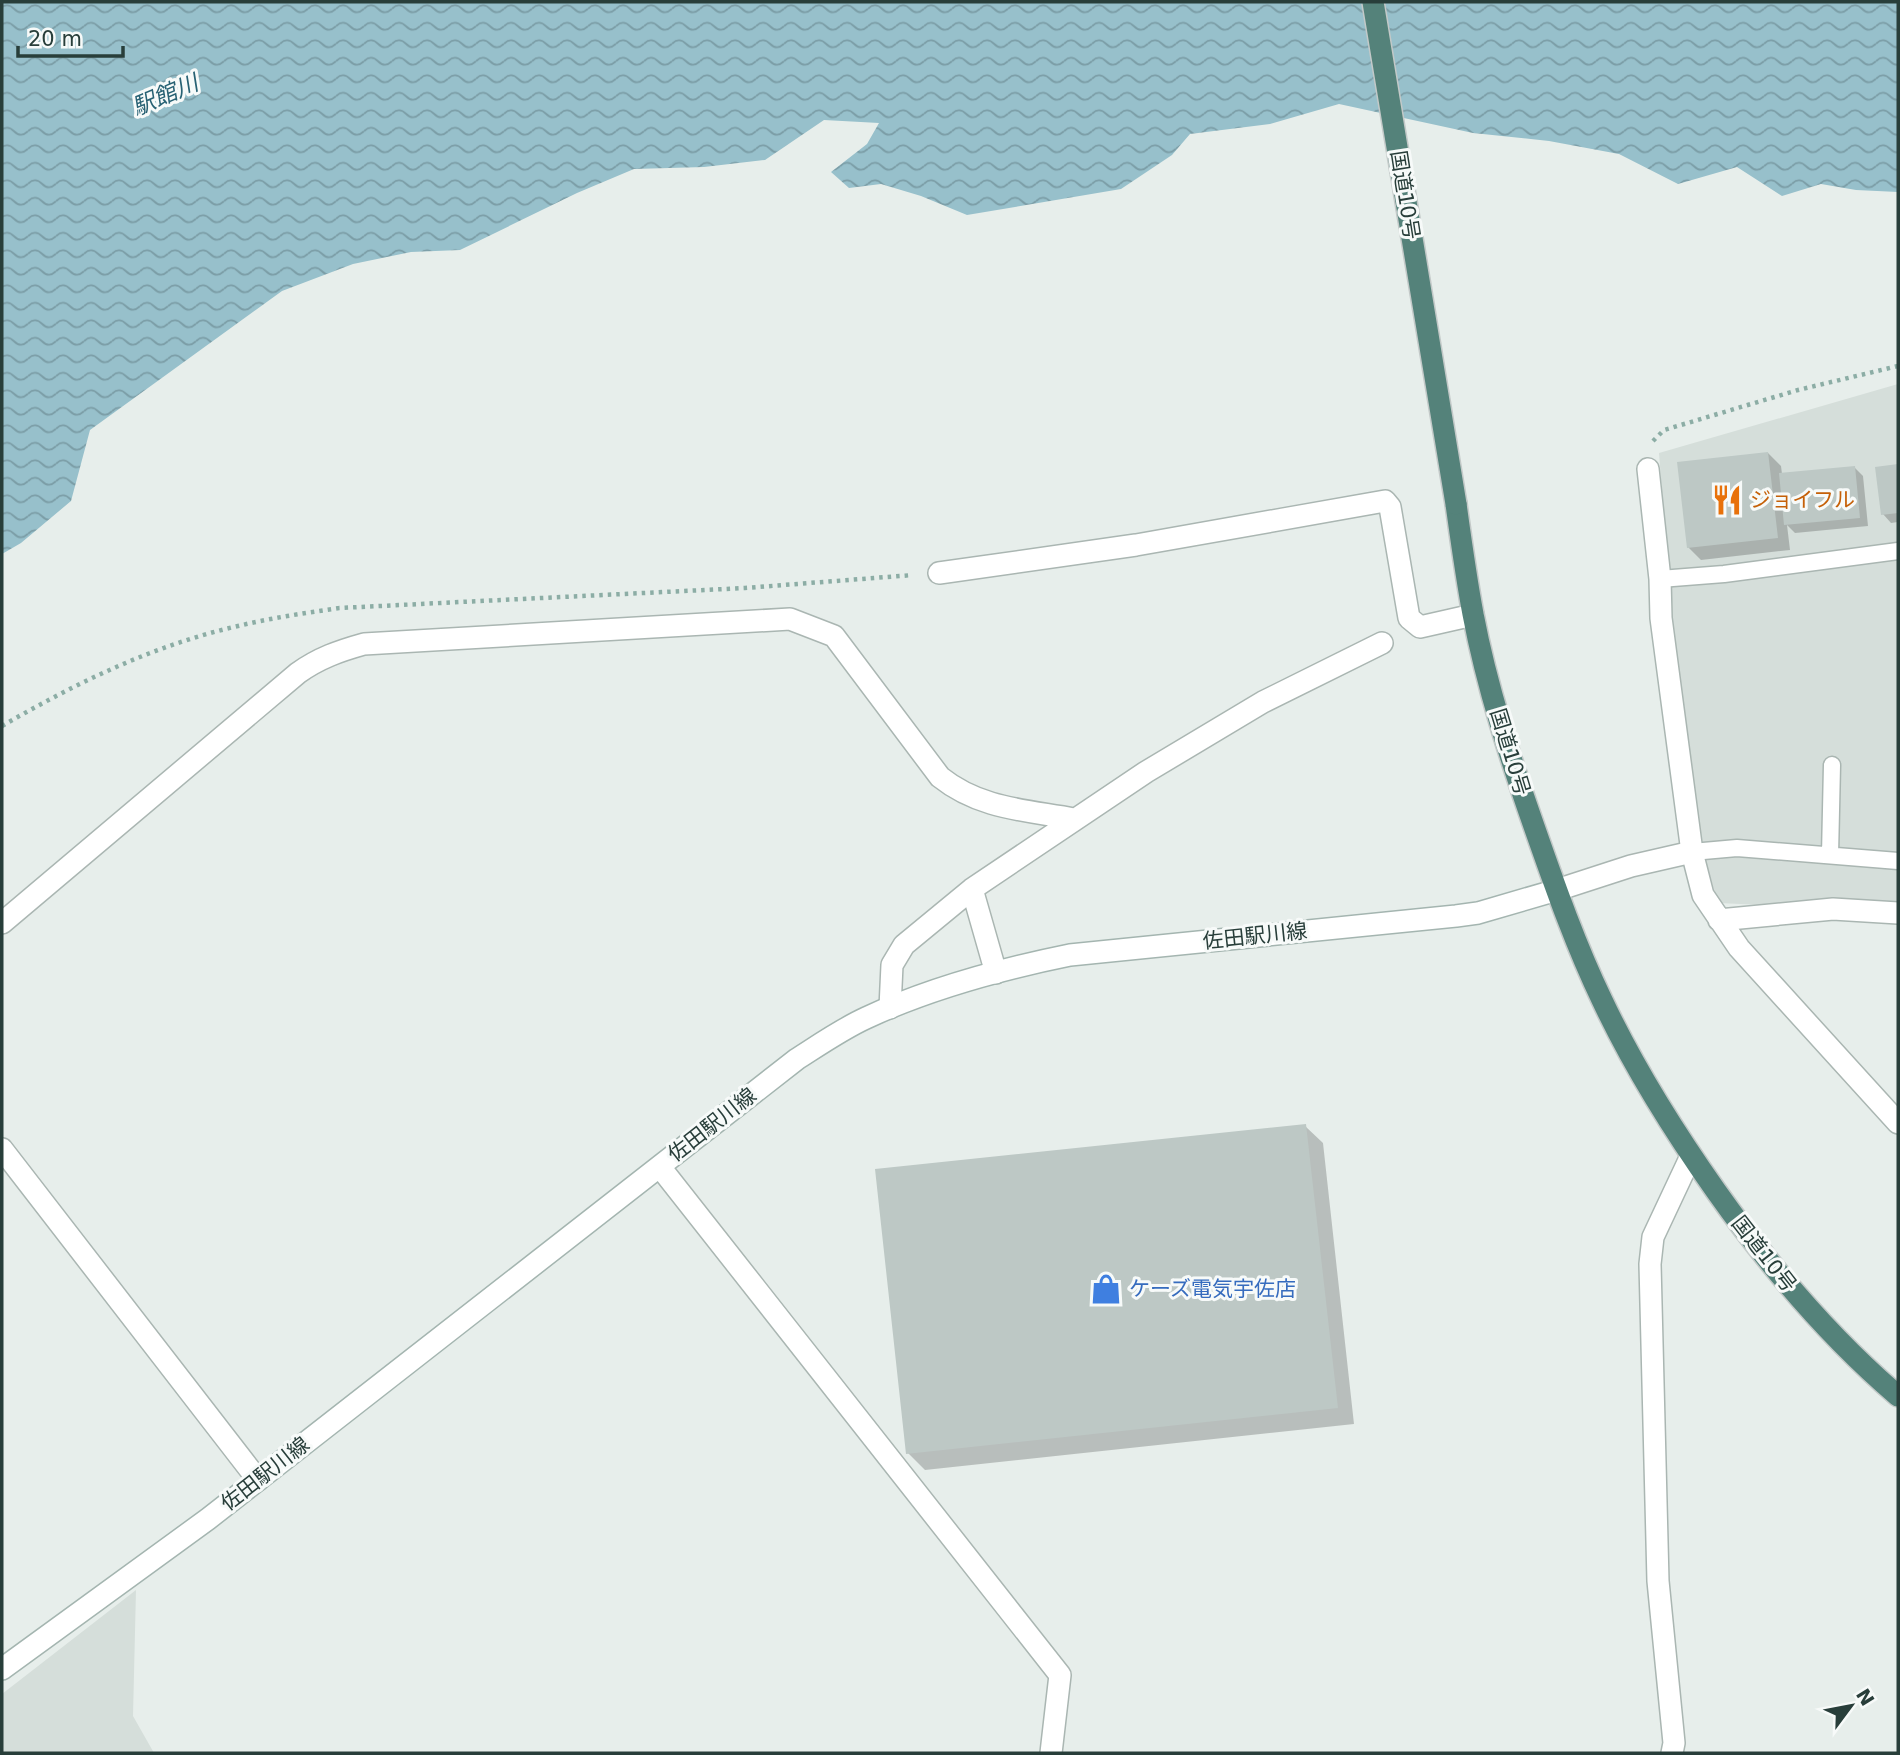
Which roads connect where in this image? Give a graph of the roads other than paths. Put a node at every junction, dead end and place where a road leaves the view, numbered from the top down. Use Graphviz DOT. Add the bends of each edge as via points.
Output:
graph roads {
  1 [pos="1373,2"];
  2 [pos="1648,469"];
  3 [pos="1898,551"];
  4 [pos="939,573"];
  5 [pos="1660,579"];
  6 [pos="1473,615"];
  7 [pos="1382,643"];
  8 [pos="1832,765"];
  9 [pos="1074,819"];
  10 [pos="1692,852"];
  11 [pos="1830,855"];
  12 [pos="1898,861"];
  13 [pos="972,889"];
  14 [pos="1557,890"];
  15 [pos="1898,913"];
  16 [pos="1719,920"];
  17 [pos="2,923"];
  18 [pos="996,973"];
  19 [pos="890,1008"];
  20 [pos="1898,1124"];
  21 [pos="2,1149"];
  22 [pos="1691,1156"];
  23 [pos="660,1167"];
  24 [pos="1898,1396"];
  25 [pos="258,1480"];
  26 [pos="2,1669"];
  27 [pos="1051,1753"];
  28 [pos="1672,1753"];
  1 -- 6 [label="highway, 国道10号, bridge"];
  2 -- 5 [label="street"];
  3 -- 5 [label="lane"];
  4 -- 6 [label="street" via="1136,545 1385,500 1390,507 1409,618 1420,627"];
  5 -- 10 [label="street" via="1661,618"];
  6 -- 14 [label="highway, 国道10号" via="1502,732"];
  7 -- 9 [label="street" via="1264,702"];
  8 -- 11 [label="lane"];
  9 -- 13 [label="street"];
  9 -- 17 [label="street" via="987,804 959,792 940,777 834,636 790,619 364,644 315,660 298,673"];
  10 -- 11 [label="lane" via="1737,848"];
  10 -- 14 [label="street, 佐田駅川線"];
  10 -- 16 [label="street" via="1703,895"];
  11 -- 12 [label="lane"];
  13 -- 18 [label="street"];
  13 -- 19 [label="street" via="904,945 892,965"];
  14 -- 18 [label="street, 佐田駅川線" via="1478,913 1070,955"];
  14 -- 22 [label="highway, 国道10号" via="1624,1045"];
  15 -- 16 [label="street" via="1833,909"];
  16 -- 20 [label="street"];
  18 -- 19 [label="street, 佐田駅川線"];
  19 -- 23 [label="street, 佐田駅川線" via="797,1059"];
  21 -- 25 [label="street"];
  22 -- 24 [label="highway, 国道10号" via="1798,1298 1862,1366"];
  22 -- 28 [label="street" via="1653,1237 1650,1264 1658,1581"];
  23 -- 25 [label="street, 佐田駅川線"];
  23 -- 27 [label="street" via="1060,1675"];
  25 -- 26 [label="street, 佐田駅川線"];
}
